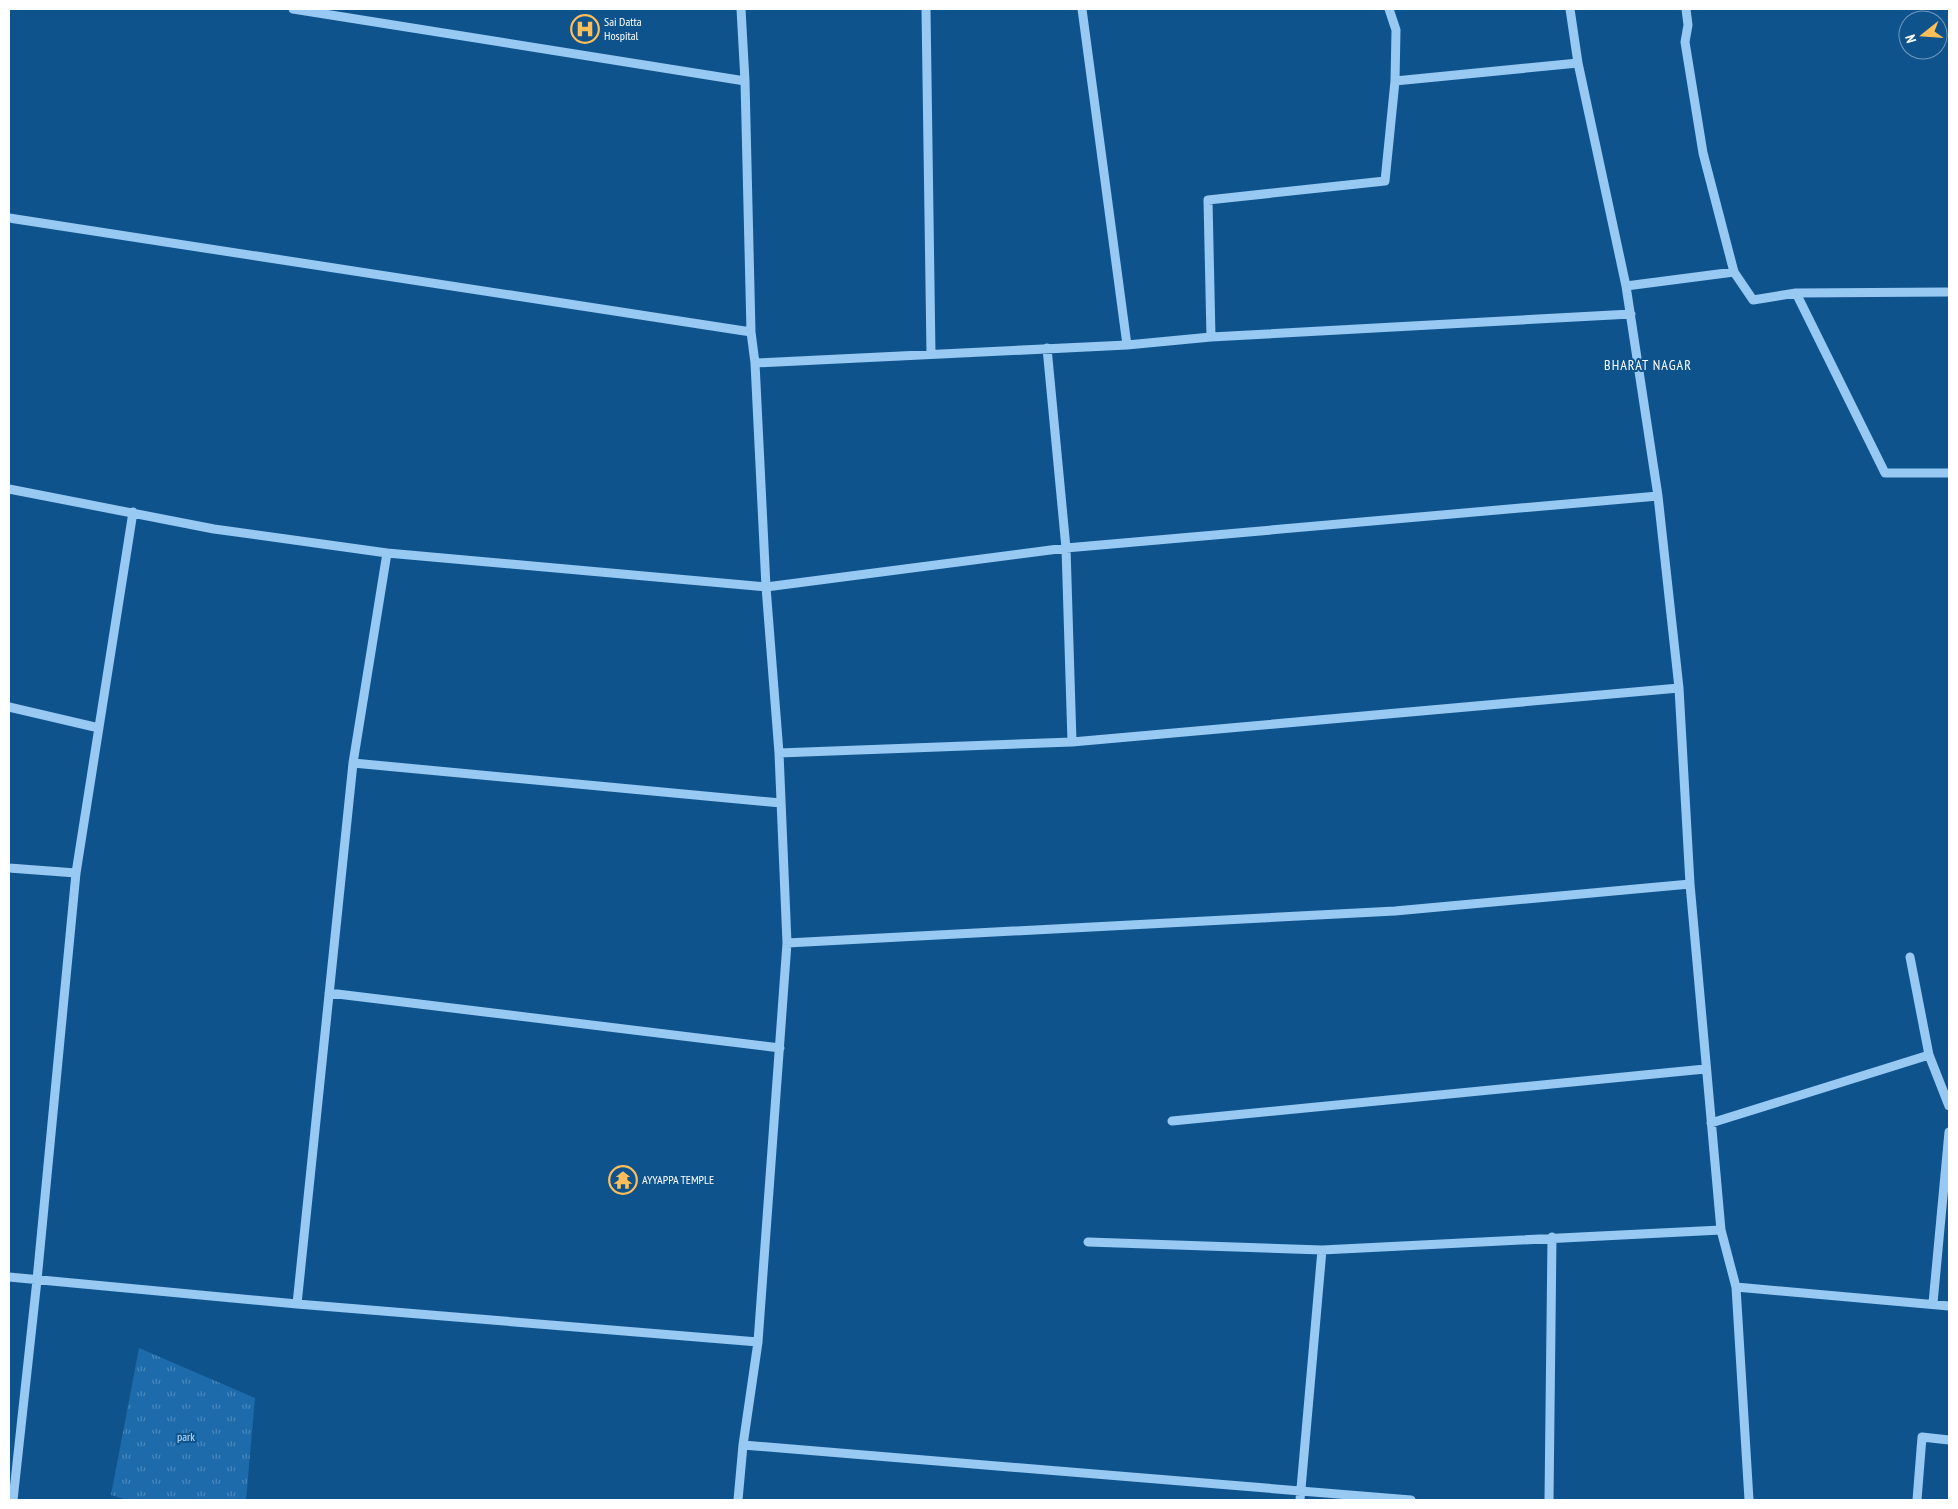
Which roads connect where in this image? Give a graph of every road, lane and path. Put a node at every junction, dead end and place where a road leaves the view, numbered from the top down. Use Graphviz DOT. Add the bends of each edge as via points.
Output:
graph roads {
  1 [pos="294,9"];
  2 [pos="741,9"];
  3 [pos="926,9"];
  4 [pos="1082,9"];
  5 [pos="1389,9"];
  6 [pos="1570,9"];
  7 [pos="1686,9"];
  8 [pos="1578,63"];
  9 [pos="745,81"];
  10 [pos="1395,81"];
  11 [pos="9,218"];
  12 [pos="1734,272"];
  13 [pos="1626,286"];
  14 [pos="1949,292"];
  15 [pos="1796,293"];
  16 [pos="1631,314"];
  17 [pos="751,332"];
  18 [pos="1211,336"];
  19 [pos="1127,345"];
  20 [pos="1047,348"];
  21 [pos="931,354"];
  22 [pos="755,364"];
  23 [pos="1949,473"];
  24 [pos="9,489"];
  25 [pos="1658,496"];
  26 [pos="133,512"];
  27 [pos="1066,548"];
  28 [pos="387,553"];
  29 [pos="766,587"];
  30 [pos="1679,688"];
  31 [pos="9,707"];
  32 [pos="99,728"];
  33 [pos="1072,742"];
  34 [pos="779,753"];
  35 [pos="353,763"];
  36 [pos="781,803"];
  37 [pos="9,868"];
  38 [pos="76,873"];
  39 [pos="1690,884"];
  40 [pos="786,943"];
  41 [pos="1910,957"];
  42 [pos="329,993"];
  43 [pos="780,1048"];
  44 [pos="1929,1055"];
  45 [pos="1705,1070"];
  46 [pos="1949,1106"];
  47 [pos="1172,1121"];
  48 [pos="1711,1124"];
  49 [pos="1949,1132"];
  50 [pos="1721,1230"];
  51 [pos="1552,1237"];
  52 [pos="1088,1242"];
  53 [pos="1322,1250"];
  54 [pos="9,1278"];
  55 [pos="37,1280"];
  56 [pos="1736,1287"];
  57 [pos="1933,1303"];
  58 [pos="297,1304"];
  59 [pos="1949,1306"];
  60 [pos="758,1342"];
  61 [pos="1949,1440"];
  62 [pos="743,1445"];
  63 [pos="1300,1496"];
  64 [pos="13,1500"];
  65 [pos="738,1500"];
  66 [pos="1411,1500"];
  67 [pos="1549,1500"];
  68 [pos="1749,1500"];
  69 [pos="1917,1500"];
  1 -- 9 [label="street"];
  2 -- 9 [label="street"];
  3 -- 21 [label="street"];
  4 -- 19 [label="street"];
  5 -- 10 [label="street" via="1396,30"];
  6 -- 8 [label="street"];
  7 -- 12 [label="street" via="1685,42 1703,153"];
  8 -- 10 [label="street"];
  8 -- 13 [label="street"];
  9 -- 17 [label="street"];
  10 -- 18 [label="street" via="1385,181 1208,200"];
  11 -- 17 [label="street"];
  12 -- 13 [label="street"];
  12 -- 15 [label="street" via="1753,300"];
  13 -- 16 [label="street"];
  14 -- 15 [label="street"];
  15 -- 23 [label="street" via="1885,472"];
  16 -- 18 [label="street"];
  16 -- 25 [label="street"];
  17 -- 22 [label="street"];
  18 -- 19 [label="street"];
  19 -- 20 [label="street"];
  20 -- 21 [label="street"];
  20 -- 27 [label="street"];
  21 -- 22 [label="street"];
  22 -- 29 [label="street"];
  24 -- 26 [label="street" via="76,504"];
  25 -- 27 [label="street"];
  25 -- 30 [label="street"];
  26 -- 28 [label="street" via="214,529"];
  26 -- 32 [label="street"];
  27 -- 29 [label="street"];
  27 -- 33 [label="street"];
  28 -- 29 [label="street"];
  28 -- 35 [label="street"];
  29 -- 34 [label="street"];
  30 -- 33 [label="street"];
  30 -- 39 [label="street"];
  31 -- 32 [label="street"];
  32 -- 38 [label="street"];
  33 -- 34 [label="street"];
  34 -- 36 [label="street"];
  35 -- 36 [label="street"];
  35 -- 42 [label="street"];
  36 -- 40 [label="street"];
  37 -- 38 [label="street"];
  38 -- 55 [label="street"];
  39 -- 40 [label="street" via="1395,911"];
  39 -- 45 [label="street"];
  40 -- 43 [label="street"];
  41 -- 44 [label="street"];
  42 -- 43 [label="street"];
  42 -- 58 [label="street"];
  43 -- 60 [label="street"];
  44 -- 46 [label="street"];
  44 -- 48 [label="street"];
  45 -- 47 [label="street"];
  45 -- 48 [label="street"];
  48 -- 50 [label="street"];
  49 -- 57 [label="street"];
  50 -- 51 [label="street"];
  50 -- 56 [label="street"];
  51 -- 53 [label="street"];
  51 -- 67 [label="street"];
  52 -- 53 [label="street"];
  53 -- 63 [label="street"];
  54 -- 55 [label="street"];
  55 -- 58 [label="street"];
  55 -- 64 [label="street"];
  56 -- 57 [label="street"];
  56 -- 68 [label="street"];
  57 -- 59 [label="street"];
  58 -- 60 [label="street"];
  60 -- 62 [label="street"];
  61 -- 69 [label="street" via="1922,1437"];
  62 -- 63 [label="street"];
  62 -- 65 [label="street"];
  63 -- 66 [label="street"];
}
